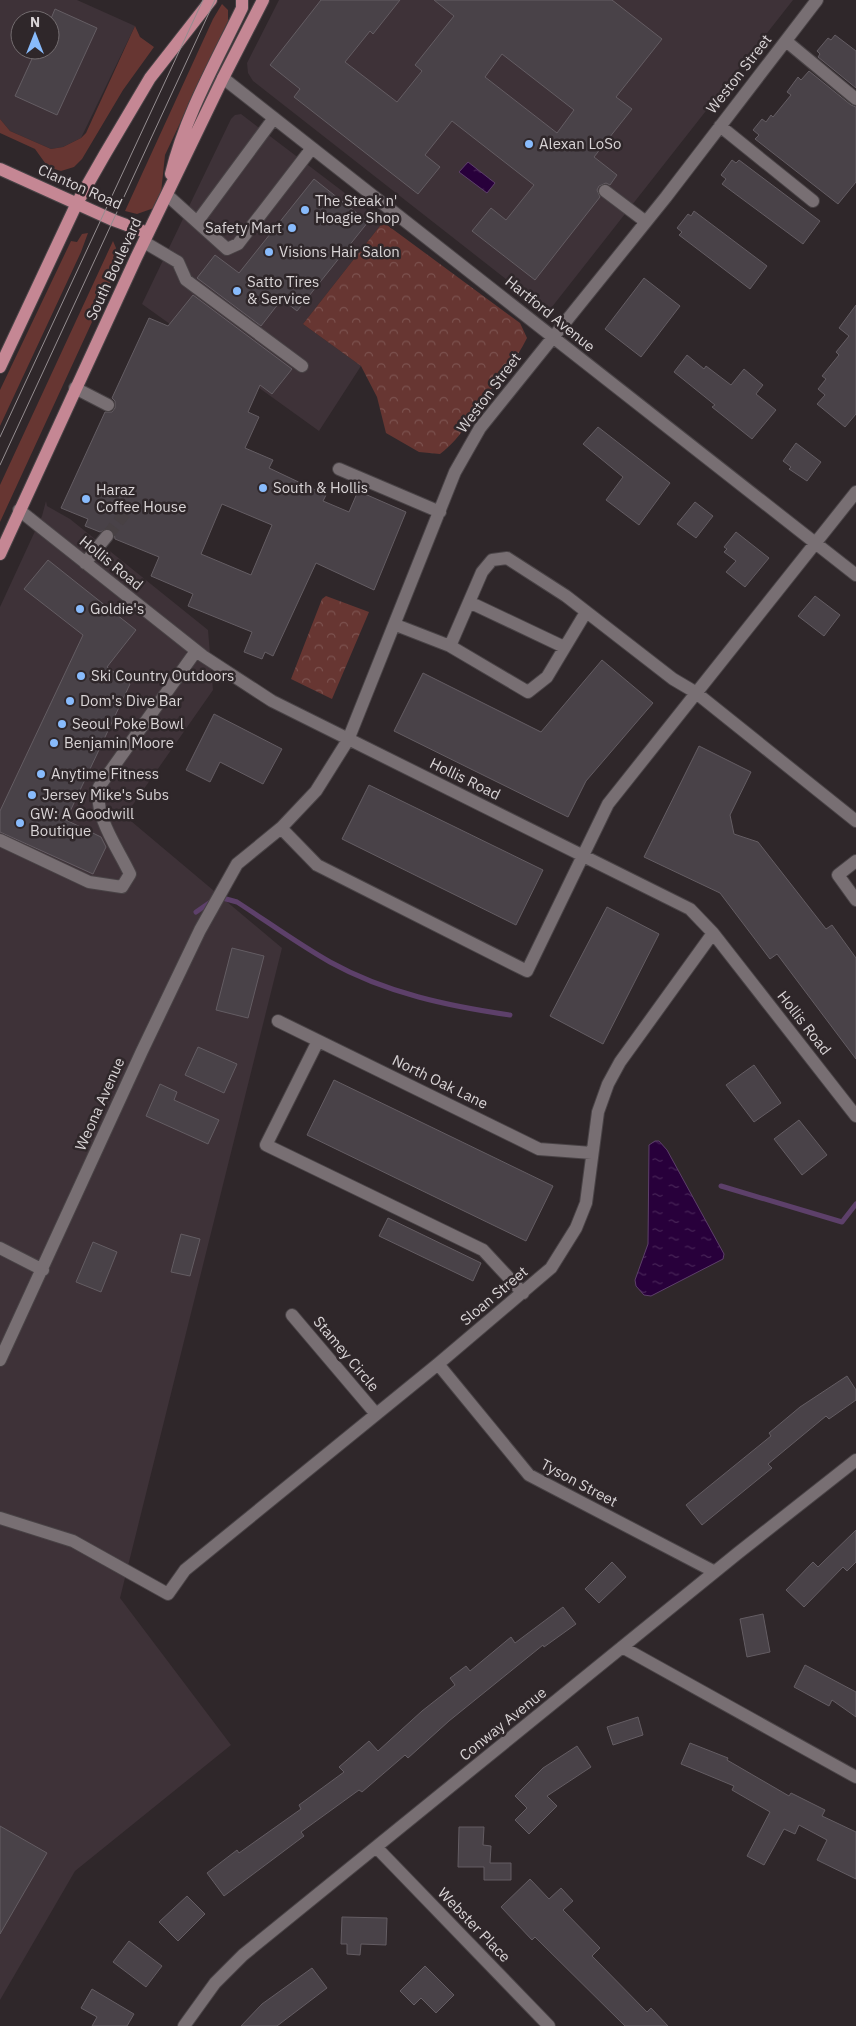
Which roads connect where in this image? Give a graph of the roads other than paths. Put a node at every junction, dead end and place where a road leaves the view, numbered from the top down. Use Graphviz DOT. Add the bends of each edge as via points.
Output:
graph roads {
  1 [pos="211,0"];
  2 [pos="242,0"];
  3 [pos="263,0"];
  4 [pos="817,0"];
  5 [pos="786,41"];
  6 [pos="223,78"];
  7 [pos="856,98"];
  8 [pos="274,118"];
  9 [pos="720,126"];
  10 [pos="312,148"];
  11 [pos="0,169"];
  12 [pos="605,191"];
  13 [pos="166,196"];
  14 [pos="813,201"];
  15 [pos="77,203"];
  16 [pos="198,222"];
  17 [pos="646,222"];
  18 [pos="146,238"];
  19 [pos="553,336"];
  20 [pos="302,366"];
  21 [pos="0,367"];
  22 [pos="75,388"];
  23 [pos="108,405"];
  24 [pos="339,469"];
  25 [pos="856,492"];
  26 [pos="19,510"];
  27 [pos="440,512"];
  28 [pos="107,536"];
  29 [pos="816,543"];
  30 [pos="0,554"];
  31 [pos="85,563"];
  32 [pos="856,575"];
  33 [pos="469,602"];
  34 [pos="586,612"];
  35 [pos="396,625"];
  36 [pos="450,646"];
  37 [pos="564,647"];
  38 [pos="196,651"];
  39 [pos="695,692"];
  40 [pos="348,740"];
  41 [pos="856,821"];
  42 [pos="281,828"];
  43 [pos="0,840"];
  44 [pos="584,856"];
  45 [pos="856,861"];
  46 [pos="237,864"];
  47 [pos="856,900"];
  48 [pos="714,933"];
  49 [pos="278,1021"];
  50 [pos="318,1040"];
  51 [pos="856,1116"];
  52 [pos="592,1153"];
  53 [pos="0,1248"];
  54 [pos="43,1270"];
  55 [pos="523,1293"];
  56 [pos="292,1315"];
  57 [pos="0,1360"];
  58 [pos="438,1364"];
  59 [pos="376,1414"];
  60 [pos="856,1460"];
  61 [pos="0,1518"];
  62 [pos="715,1572"];
  63 [pos="622,1647"];
  64 [pos="856,1777"];
  65 [pos="376,1848"];
  66 [pos="184,2026"];
  67 [pos="549,2026"];
  1 -- 15 [label="main road" via="150,78"];
  2 -- 13 [label="main road" via="242,8 176,154"];
  3 -- 6 [label="main road, South Boulevard"];
  4 -- 5 [label="street, Weston Street"];
  5 -- 7 [label="street"];
  5 -- 9 [label="street, Weston Street"];
  6 -- 8 [label="street, Hartford Avenue"];
  6 -- 13 [label="main road, South Boulevard"];
  8 -- 10 [label="street, Hartford Avenue"];
  8 -- 16 [label="street"];
  9 -- 14 [label="street"];
  9 -- 17 [label="street, Weston Street"];
  10 -- 16 [label="street" via="238,244 227,249"];
  10 -- 19 [label="street, Hartford Avenue"];
  11 -- 15 [label="main road, Clanton Road"];
  12 -- 17 [label="street"];
  13 -- 16 [label="street"];
  13 -- 18 [label="main road, South Boulevard"];
  15 -- 18 [label="main road, Clanton Road"];
  15 -- 21 [label="main road"];
  17 -- 19 [label="street, Weston Street"];
  18 -- 20 [label="street" via="178,262 186,280"];
  18 -- 22 [label="main road, South Boulevard"];
  19 -- 27 [label="street, Weston Street" via="480,428 455,472"];
  19 -- 29 [label="street, Hartford Avenue"];
  22 -- 23 [label="street"];
  22 -- 26 [label="main road, South Boulevard"];
  24 -- 27 [label="street"];
  25 -- 29 [label="street"];
  26 -- 30 [label="main road, South Boulevard"];
  26 -- 31 [label="street, Hollis Road"];
  27 -- 35 [label="street, Weston Street"];
  28 -- 31 [label="street"];
  29 -- 32 [label="street, Hartford Avenue"];
  29 -- 39 [label="street"];
  31 -- 38 [label="street, Hollis Road"];
  33 -- 34 [label="street" via="482,572 492,560 507,558"];
  33 -- 36 [label="street"];
  33 -- 37 [label="street"];
  34 -- 37 [label="street"];
  34 -- 39 [label="street" via="673,679"];
  35 -- 36 [label="street"];
  35 -- 40 [label="street, Weston Street"];
  36 -- 37 [label="street" via="528,692 546,677"];
  38 -- 40 [label="street, Hollis Road" via="272,701"];
  38 -- 43 [label="street" via="99,787 96,800 102,818 130,874 122,887 90,882"];
  39 -- 41 [label="street"];
  39 -- 44 [label="street" via="608,804"];
  40 -- 42 [label="street, Weston Street" via="316,791"];
  40 -- 44 [label="street, Hollis Road"];
  42 -- 44 [label="street" via="317,866 527,971"];
  42 -- 46 [label="street, Weston Street"];
  44 -- 48 [label="street, Hollis Road" via="690,909"];
  45 -- 47 [label="street" via="838,875"];
  46 -- 54 [label="street, Weona Avenue" via="200,930 150,1034"];
  48 -- 51 [label="street, Hollis Road"];
  48 -- 52 [label="street, Sloan Street" via="620,1062 598,1112"];
  49 -- 50 [label="street, North Oak Lane"];
  50 -- 52 [label="street, North Oak Lane" via="539,1149"];
  50 -- 55 [label="street" via="266,1145 483,1250"];
  52 -- 55 [label="street, Sloan Street" via="586,1203 576,1228 550,1268"];
  53 -- 54 [label="street"];
  54 -- 57 [label="street, Weona Avenue"];
  55 -- 58 [label="street, Sloan Street"];
  56 -- 59 [label="street, Stamey Circle"];
  58 -- 59 [label="street, Sloan Street"];
  58 -- 62 [label="street, Tyson Street" via="529,1475"];
  59 -- 61 [label="street, Sloan Street" via="185,1570 168,1594 73,1541"];
  60 -- 62 [label="street, Conway Avenue"];
  62 -- 63 [label="street, Conway Avenue"];
  63 -- 64 [label="street"];
  63 -- 65 [label="street, Conway Avenue"];
  65 -- 66 [label="street, Conway Avenue" via="243,1955 215,1983"];
  65 -- 67 [label="street, Webster Place"];
}
